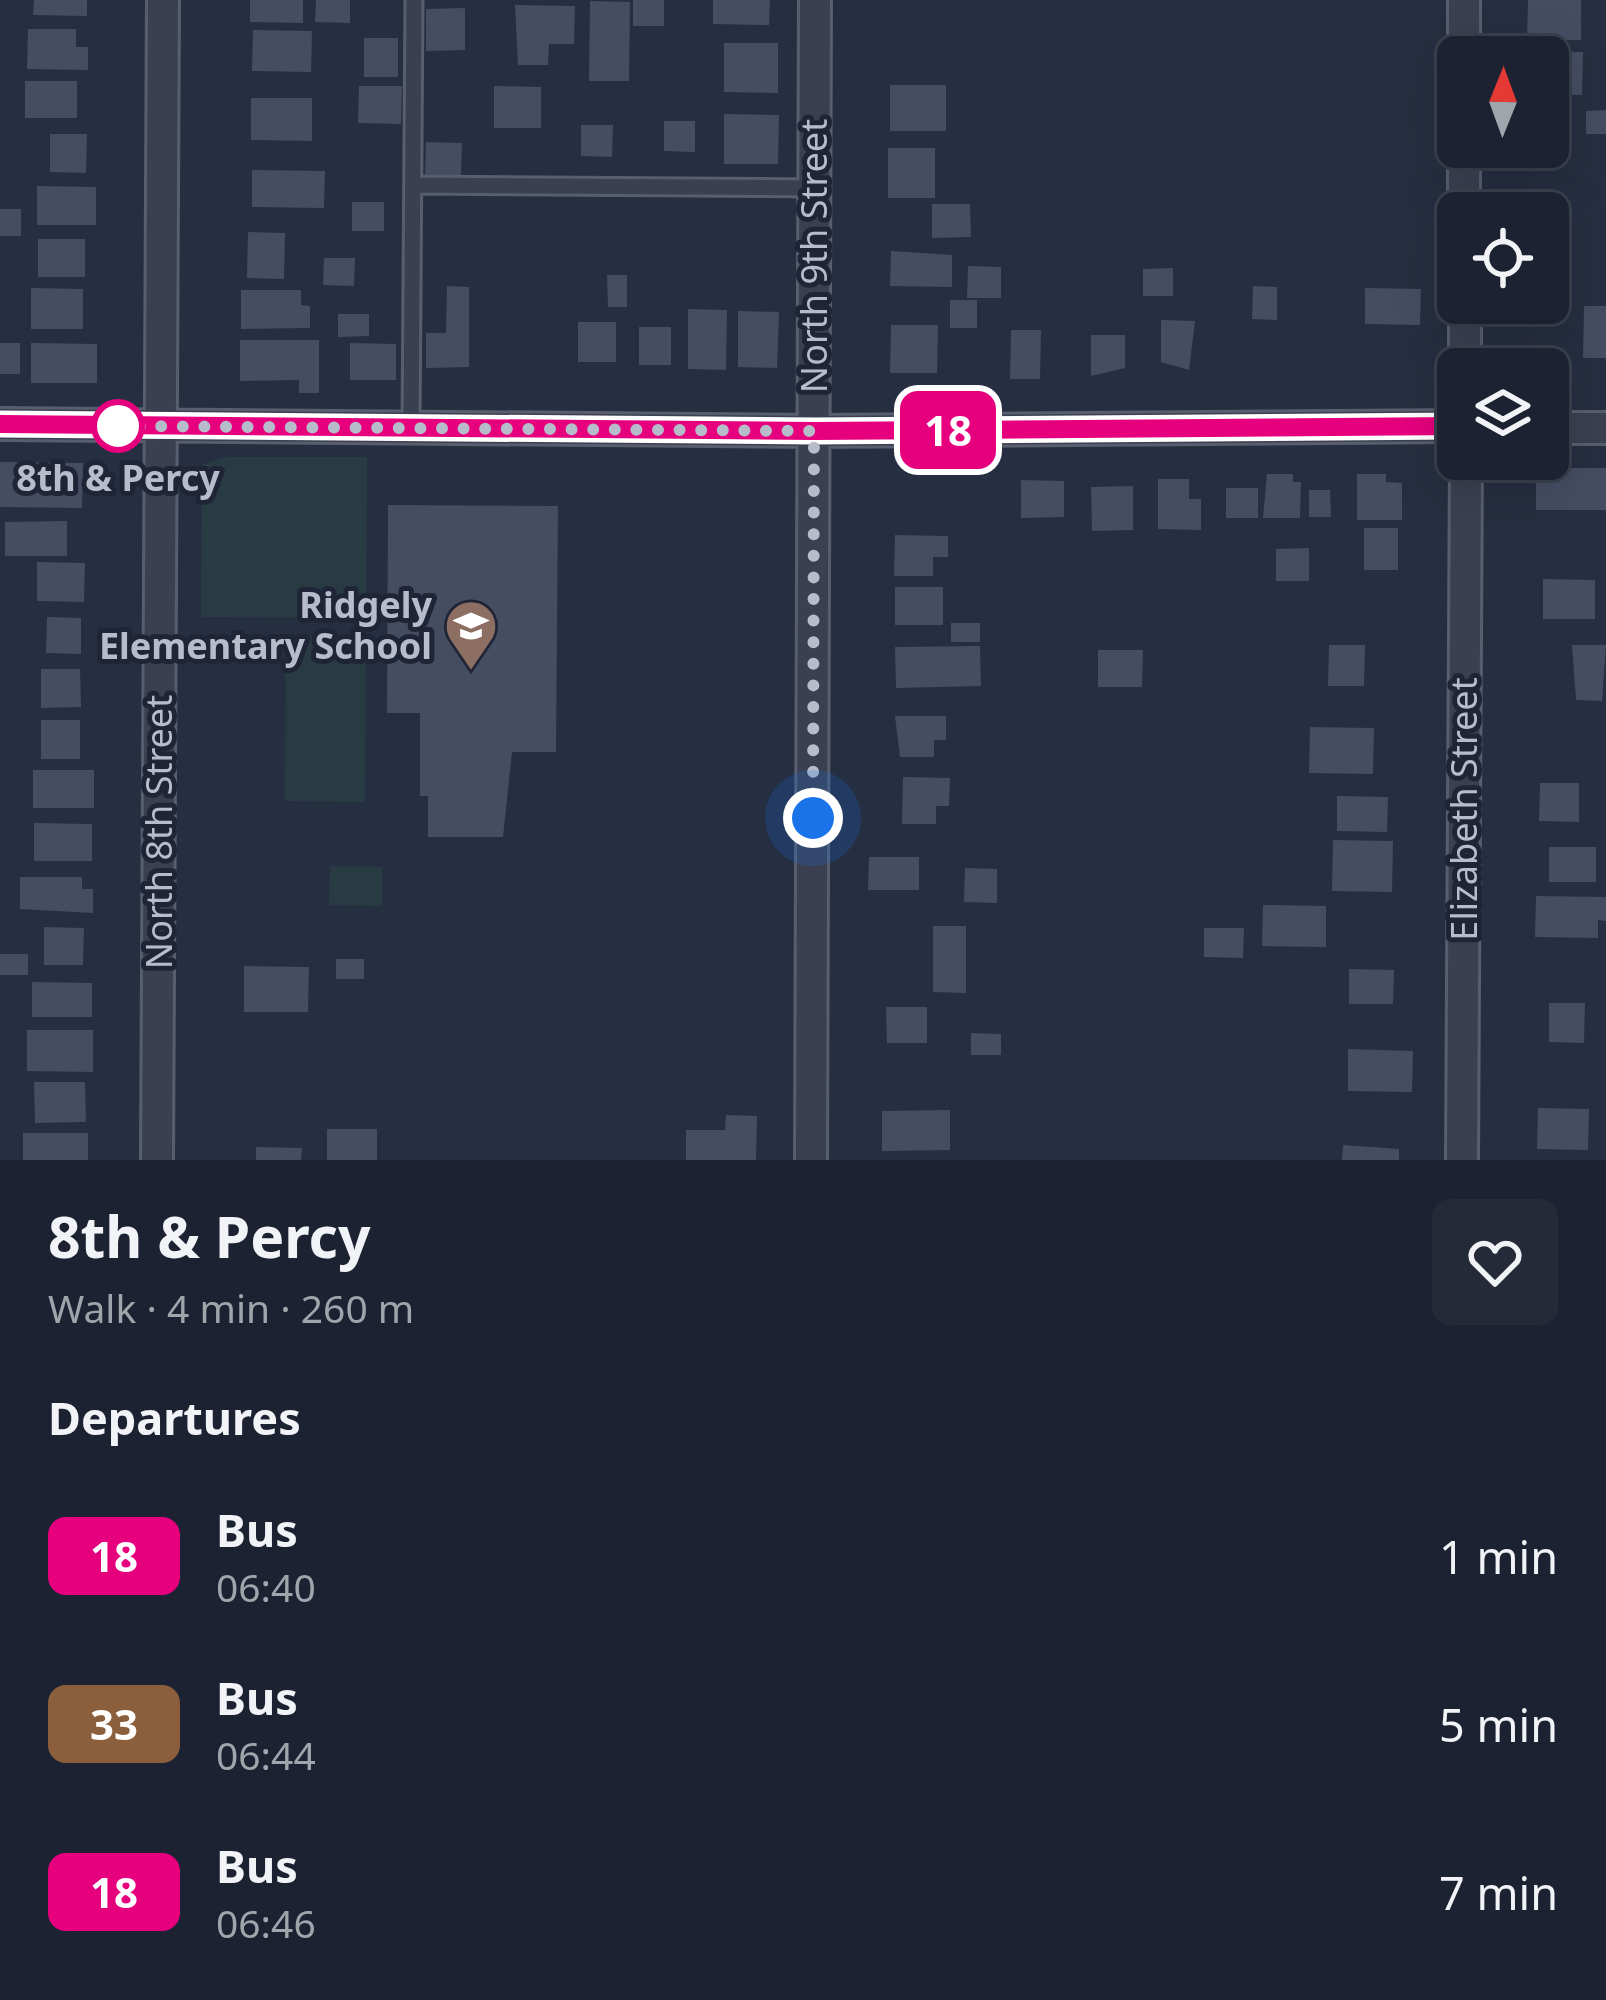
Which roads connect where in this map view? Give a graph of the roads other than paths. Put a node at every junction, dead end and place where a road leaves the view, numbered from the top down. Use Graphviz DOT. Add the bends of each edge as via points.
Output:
graph roads {
  1 [pos="164,0"];
  2 [pos="414,0"];
  3 [pos="815,0"];
  4 [pos="1464,0"];
  5 [pos="1464,36"];
  6 [pos="413,185"];
  7 [pos="815,188"];
  8 [pos="0,424"];
  9 [pos="160,426"];
  10 [pos="1437,426"];
  11 [pos="1569,428"];
  12 [pos="1606,428"];
  13 [pos="411,430"];
  14 [pos="814,431"];
  15 [pos="1466,480"];
  16 [pos="157,1160"];
  17 [pos="812,1160"];
  18 [pos="1462,1160"];
  1 -- 9 [label="street, North 8th Street"];
  2 -- 6 [label="lane"];
  3 -- 7 [label="street, North 9th Street"];
  4 -- 5 [label="street"];
  6 -- 7 [label="lane"];
  6 -- 13 [label="lane"];
  7 -- 14 [label="street, North 9th Street"];
  8 -- 9 [label="street"];
  9 -- 13 [label="street"];
  9 -- 16 [label="street, North 8th Street"];
  10 -- 14 [label="street"];
  11 -- 12 [label="street"];
  13 -- 14 [label="street"];
  14 -- 17 [label="street, North 9th Street"];
  15 -- 18 [label="street, Elizabeth Street"];
}
